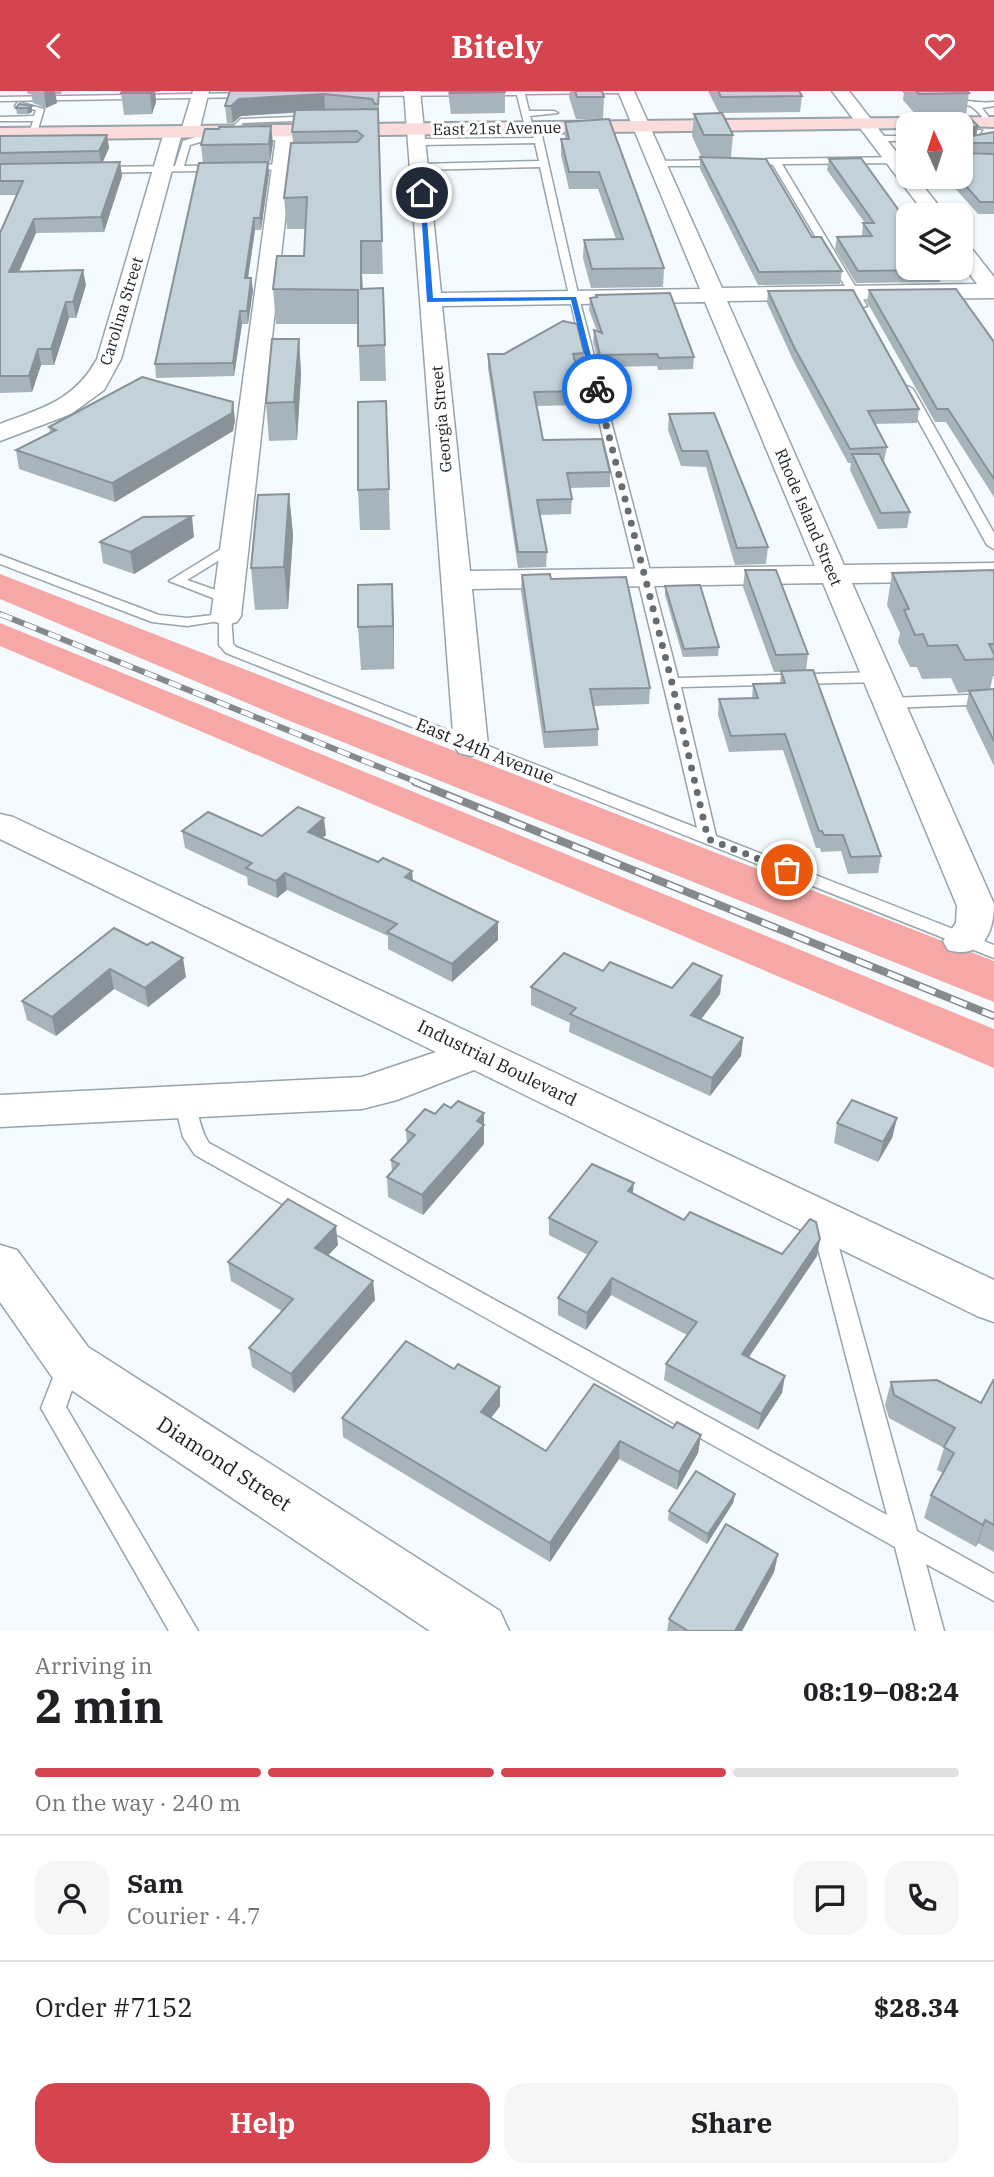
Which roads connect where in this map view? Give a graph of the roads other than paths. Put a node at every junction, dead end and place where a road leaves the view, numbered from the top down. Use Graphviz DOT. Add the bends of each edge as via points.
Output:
graph roads {
  1 [pos="624,91"];
  2 [pos="840,91"];
  3 [pos="908,91"];
  4 [pos="412,92"];
  5 [pos="520,92"];
  6 [pos="200,94"];
  7 [pos="343,94"];
  8 [pos="266,95"];
  9 [pos="19,112"];
  10 [pos="1,113"];
  11 [pos="554,113"];
  12 [pos="324,118"];
  13 [pos="981,120"];
  14 [pos="864,123"];
  15 [pos="35,126"];
  16 [pos="641,126"];
  17 [pos="532,127"];
  18 [pos="896,127"];
  19 [pos="0,129"];
  20 [pos="896,132"];
  21 [pos="224,134"];
  22 [pos="286,134"];
  23 [pos="450,135"];
  24 [pos="877,139"];
  25 [pos="987,141"];
  26 [pos="418,146"];
  27 [pos="176,151"];
  28 [pos="896,156"];
  29 [pos="896,160"];
  30 [pos="736,162"];
  31 [pos="749,162"];
  32 [pos="776,162"];
  33 [pos="544,164"];
  34 [pos="657,164"];
  35 [pos="453,166"];
  36 [pos="282,167"];
  37 [pos="307,167"];
  38 [pos="81,170"];
  39 [pos="973,264"];
  40 [pos="994,291"];
  41 [pos="854,293"];
  42 [pos="714,296"];
  43 [pos="574,298"];
  44 [pos="430,300"];
  45 [pos="868,318"];
  46 [pos="901,378"];
  47 [pos="0,433"];
  48 [pos="234,545"];
  49 [pos="994,545"];
  50 [pos="0,559"];
  51 [pos="994,572"];
  52 [pos="834,573"];
  53 [pos="645,577"];
  54 [pos="456,580"];
  55 [pos="227,608"];
  56 [pos="878,677"];
  57 [pos="672,683"];
  58 [pos="994,699"];
  59 [pos="889,703"];
  60 [pos="471,746"];
  61 [pos="0,825"];
  62 [pos="708,839"];
  63 [pos="962,941"];
  64 [pos="994,952"];
  65 [pos="477,1053"];
  66 [pos="184,1102"];
  67 [pos="0,1111"];
  68 [pos="822,1220"];
  69 [pos="0,1264"];
  70 [pos="994,1302"];
  71 [pos="70,1362"];
  72 [pos="906,1538"];
  73 [pos="994,1587"];
  74 [pos="184,1631"];
  75 [pos="480,1631"];
  76 [pos="930,1631"];
  1 -- 5 [label="lane"];
  1 -- 16 [label="street, Rhode Island Street"];
  2 -- 14 [label="street"];
  3 -- 13 [label="lane" via="956,99"];
  4 -- 5 [label="lane"];
  4 -- 7 [label="lane"];
  4 -- 26 [label="street, Georgia Street"];
  5 -- 17 [label="lane"];
  6 -- 8 [label="lane"];
  6 -- 10 [label="lane"];
  6 -- 27 [label="street, Carolina Street"];
  9 -- 10 [label="lane"];
  9 -- 10 [label="lane"];
  9 -- 15 [label="lane"];
  9 -- 15 [label="lane" via="40,109"];
  10 -- 15 [label="street, East 21st Avenue"];
  10 -- 19 [label="lane"];
  11 -- 17 [label="lane"];
  12 -- 21 [label="lane" via="253,119 241,121"];
  13 -- 25 [label="lane"];
  14 -- 16 [label="street, East 21st Avenue"];
  14 -- 18 [label="street, East 21st Avenue"];
  14 -- 24 [label="street"];
  15 -- 27 [label="street, East 21st Avenue" via="77,128"];
  16 -- 17 [label="street, East 21st Avenue"];
  16 -- 34 [label="street, Rhode Island Street"];
  17 -- 23 [label="street, East 21st Avenue" via="498,134"];
  17 -- 33 [label="lane"];
  20 -- 24 [label="lane"];
  21 -- 22 [label="street, East 21st Avenue"];
  21 -- 27 [label="street, East 21st Avenue"];
  22 -- 26 [label="street, East 21st Avenue" via="370,125"];
  22 -- 36 [label="street"];
  23 -- 26 [label="street, East 21st Avenue"];
  23 -- 35 [label="lane"];
  24 -- 28 [label="street"];
  26 -- 35 [label="lane"];
  26 -- 44 [label="street, Georgia Street"];
  27 -- 36 [label="lane"];
  27 -- 38 [label="lane"];
  27 -- 47 [label="street, Carolina Street" via="109,359 95,385 62,409"];
  29 -- 32 [label="lane"];
  30 -- 34 [label="lane"];
  31 -- 32 [label="lane"];
  32 -- 41 [label="lane"];
  33 -- 35 [label="lane"];
  33 -- 43 [label="lane"];
  34 -- 42 [label="street, Rhode Island Street"];
  36 -- 37 [label="lane"];
  36 -- 48 [label="street"];
  39 -- 40 [label="street"];
  40 -- 41 [label="street"];
  41 -- 42 [label="street"];
  41 -- 45 [label="lane"];
  42 -- 43 [label="street"];
  42 -- 52 [label="street, Rhode Island Street"];
  43 -- 44 [label="street"];
  43 -- 53 [label="lane"];
  44 -- 54 [label="street, Georgia Street"];
  46 -- 49 [label="lane"];
  48 -- 55 [label="street"];
  48 -- 55 [label="lane" via="176,581"];
  50 -- 55 [label="lane" via="157,619 187,622"];
  51 -- 52 [label="street"];
  52 -- 53 [label="street"];
  52 -- 56 [label="street, Rhode Island Street"];
  53 -- 54 [label="street"];
  53 -- 57 [label="lane"];
  54 -- 60 [label="street, Georgia Street"];
  55 -- 60 [label="lane, East 24th Avenue" via="224,638 231,650"];
  56 -- 57 [label="lane"];
  56 -- 59 [label="street, Rhode Island Street"];
  57 -- 62 [label="lane"];
  58 -- 59 [label="lane"];
  59 -- 63 [label="street, Rhode Island Street" via="976,906 975,925"];
  60 -- 62 [label="lane, East 24th Avenue"];
  61 -- 65 [label="street, Industrial Boulevard"];
  62 -- 63 [label="lane, East 24th Avenue"];
  63 -- 64 [label="lane, East 24th Avenue"];
  65 -- 66 [label="street" via="362,1093"];
  65 -- 68 [label="street, Industrial Boulevard"];
  66 -- 67 [label="street"];
  66 -- 72 [label="lane" via="192,1137 202,1149"];
  68 -- 70 [label="street, Industrial Boulevard"];
  68 -- 72 [label="lane"];
  69 -- 71 [label="street, Diamond Street"];
  71 -- 74 [label="lane" via="53,1408"];
  71 -- 75 [label="street, Diamond Street"];
  72 -- 73 [label="lane"];
  72 -- 76 [label="lane"];
}
